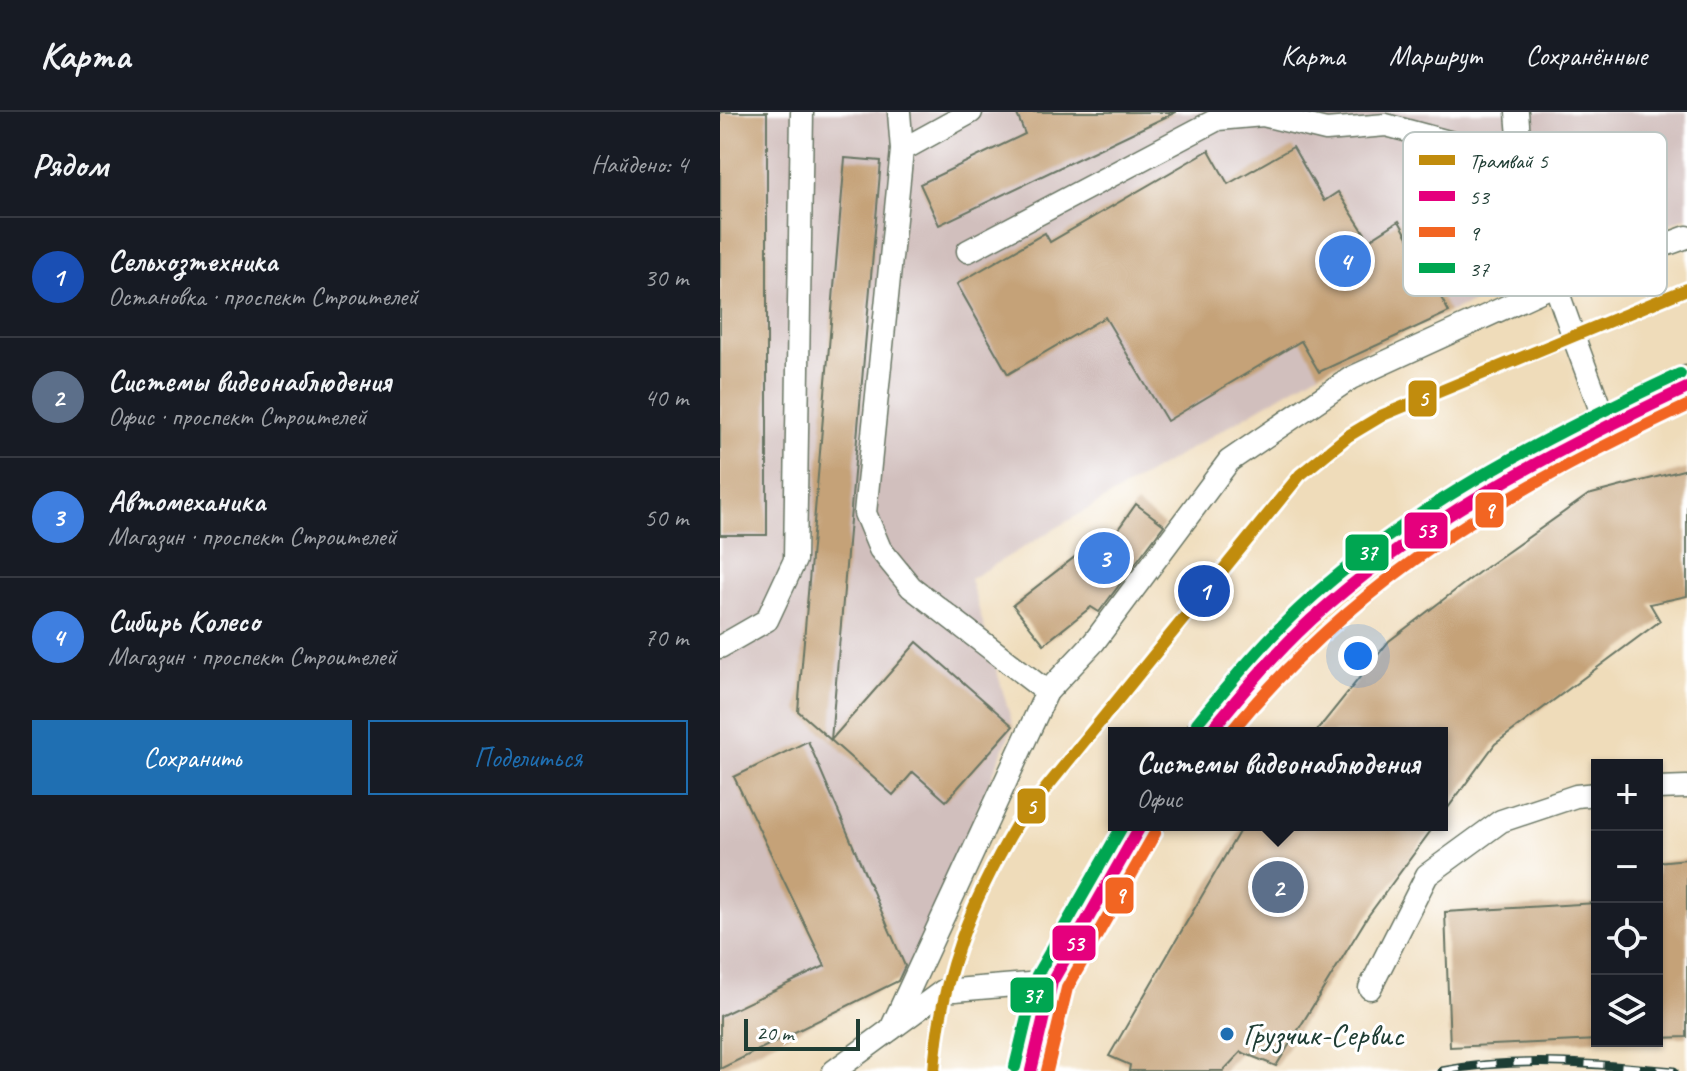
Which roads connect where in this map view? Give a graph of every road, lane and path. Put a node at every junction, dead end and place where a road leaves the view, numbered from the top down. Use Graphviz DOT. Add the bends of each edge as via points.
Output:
graph roads {
  1 [pos="802,112"];
  2 [pos="899,112"];
  3 [pos="971,112"];
  4 [pos="1517,112"];
  5 [pos="1412,132"];
  6 [pos="1518,132"];
  7 [pos="902,150"];
  8 [pos="1687,237"];
  9 [pos="1667,244"];
  10 [pos="968,251"];
  11 [pos="1530,296"];
  12 [pos="1558,296"];
  13 [pos="1687,388"];
  14 [pos="1606,425"];
  15 [pos="720,647"];
  16 [pos="1047,692"];
  17 [pos="1214,727"];
  18 [pos="1687,787"];
  19 [pos="1663,788"];
  20 [pos="1591,795"];
  21 [pos="1138,831"];
  22 [pos="1052,982"];
  23 [pos="1370,988"];
  24 [pos="891,1029"];
  25 [pos="834,1071"];
  26 [pos="1031,1071"];
  1 -- 15 [label="lane" via="795,560 767,620"];
  2 -- 7 [label="lane"];
  3 -- 7 [label="lane"];
  4 -- 6 [label="lane"];
  5 -- 10 [label="lane" via="1386,125 1326,130 1263,115 1218,119"];
  7 -- 16 [label="lane" via="865,513 880,549 911,587"];
  8 -- 9 [label="lane"];
  11 -- 16 [label="lane" via="1351,378 1229,461 1094,642"];
  12 -- 14 [label="lane"];
  13 -- 14 [label="main road"];
  14 -- 17 [label="main road" via="1487,489 1386,554 1289,638"];
  16 -- 24 [label="lane"];
  18 -- 19 [label="lane"];
  20 -- 23 [label="lane" via="1501,821 1427,875"];
  21 -- 22 [label="main road"];
  22 -- 24 [label="lane" via="943,991"];
  22 -- 26 [label="main road"];
  24 -- 25 [label="lane"];
}
